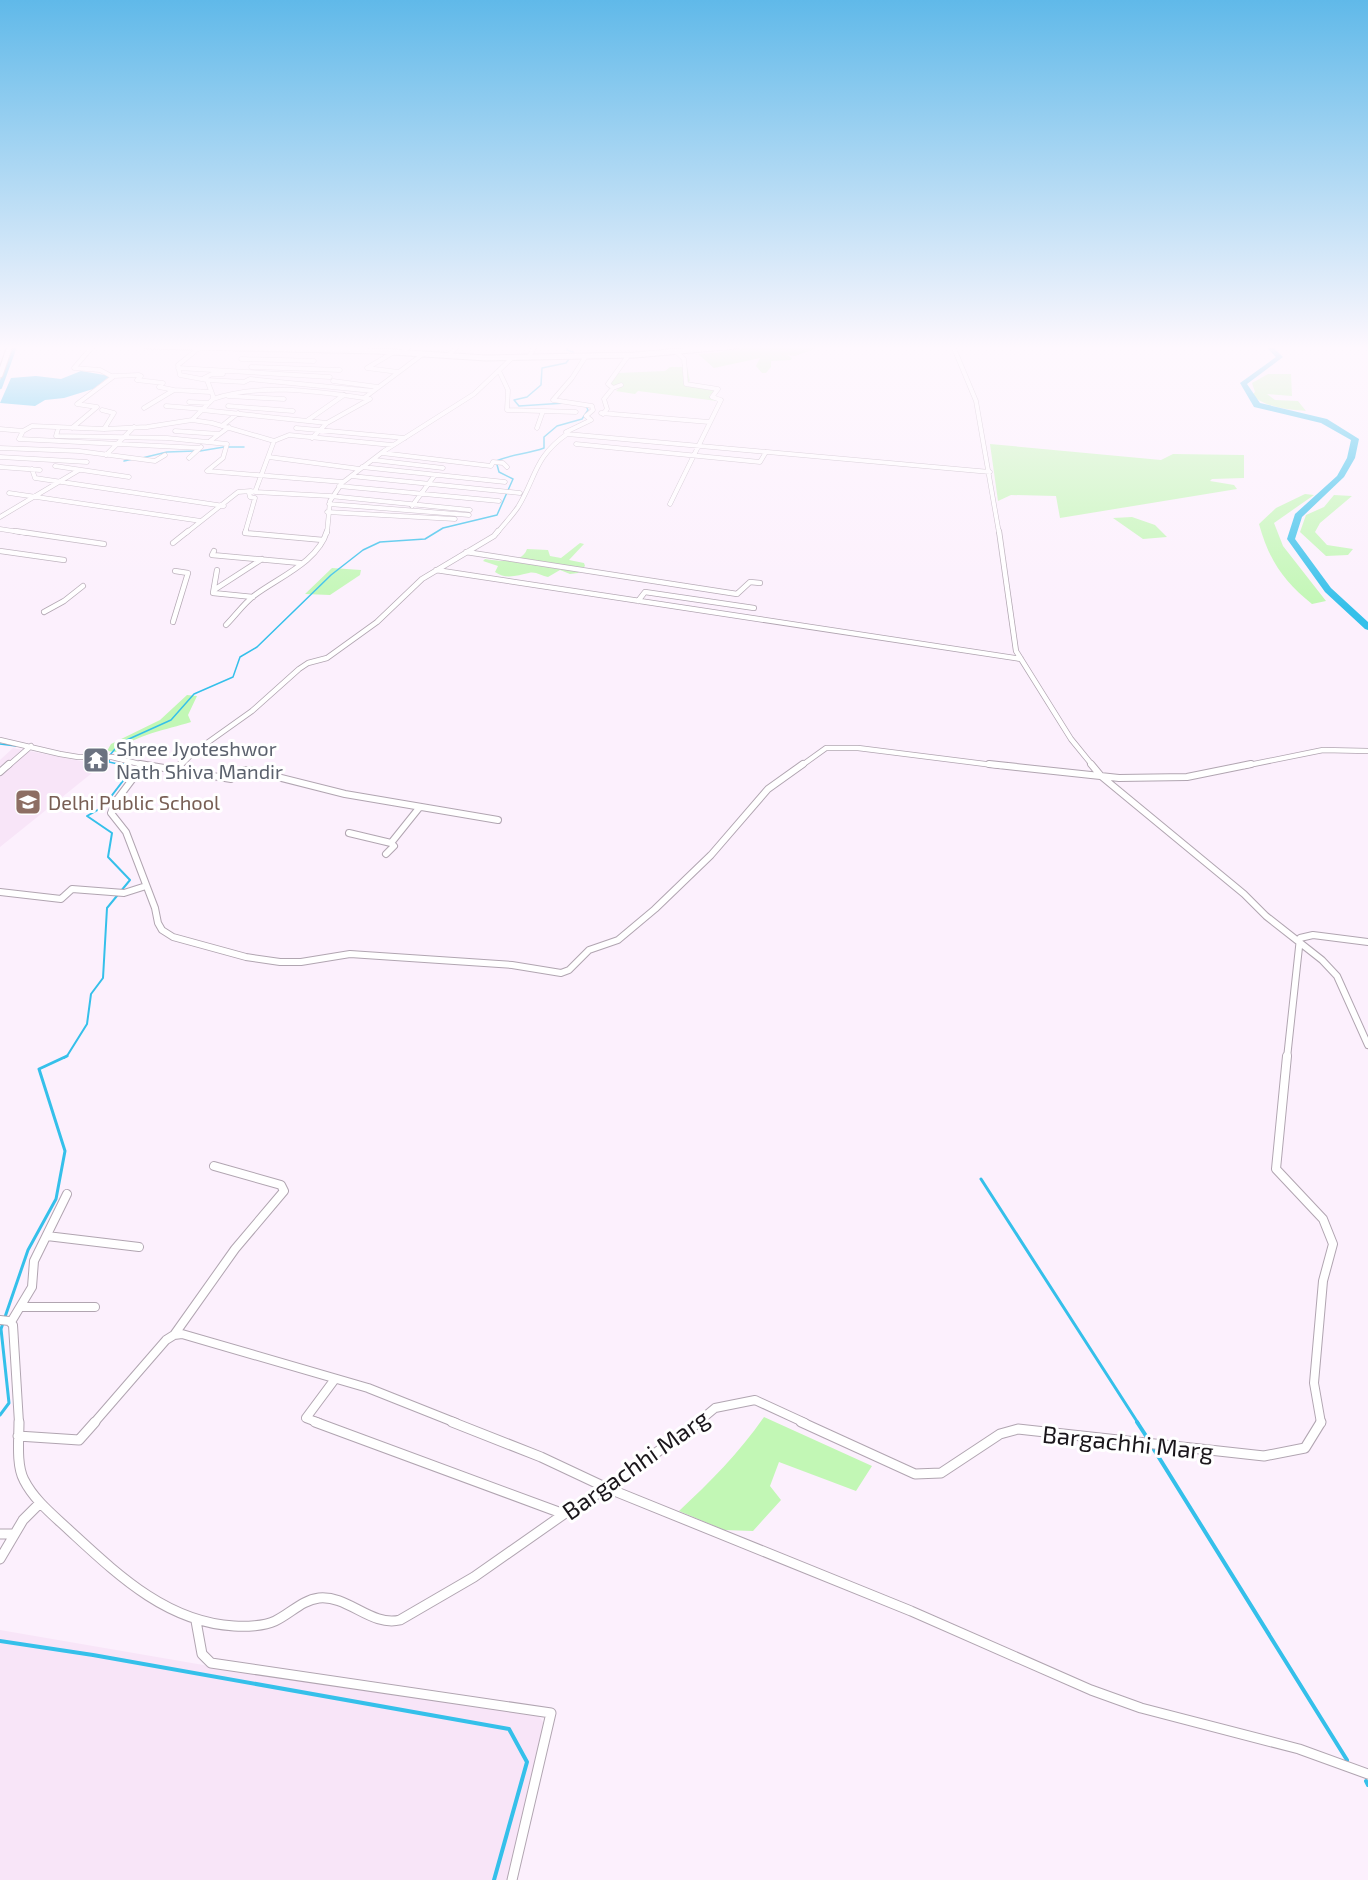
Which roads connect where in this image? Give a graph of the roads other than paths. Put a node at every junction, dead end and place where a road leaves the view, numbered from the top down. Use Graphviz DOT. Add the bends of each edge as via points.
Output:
graph roads {
  1 [pos="22,434"];
  2 [pos="56,434"];
  3 [pos="128,434"];
  4 [pos="172,434"];
  5 [pos="216,434"];
  6 [pos="220,434"];
  7 [pos="249,434"];
  8 [pos="315,434"];
  9 [pos="363,434"];
  10 [pos="413,434"];
  11 [pos="567,434"];
  12 [pos="704,434"];
  13 [pos="982,434"];
  14 [pos="289,435"];
  15 [pos="126,436"];
  16 [pos="167,438"];
  17 [pos="312,438"];
  18 [pos="405,438"];
  19 [pos="38,441"];
  20 [pos="274,441"];
  21 [pos="209,442"];
  22 [pos="355,442"];
  23 [pos="119,443"];
  24 [pos="576,444"];
  25 [pos="159,445"];
  26 [pos="392,446"];
  27 [pos="698,446"];
  28 [pos="0,448"];
  29 [pos="200,448"];
  30 [pos="27,449"];
  31 [pos="766,452"];
  32 [pos="382,453"];
  33 [pos="106,455"];
  34 [pos="165,455"];
  35 [pos="693,455"];
  36 [pos="0,457"];
  37 [pos="269,457"];
  38 [pos="189,458"];
  39 [pos="66,460"];
  40 [pos="373,460"];
  41 [pos="87,462"];
  42 [pos="0,467"];
  43 [pos="507,467"];
  44 [pos="361,468"];
  45 [pos="443,468"];
  46 [pos="32,470"];
  47 [pos="40,470"];
  48 [pos="79,470"];
  49 [pos="990,472"];
  50 [pos="262,474"];
  51 [pos="435,475"];
  52 [pos="351,476"];
  53 [pos="129,477"];
  54 [pos="61,482"];
  55 [pos="505,482"];
  56 [pos="341,484"];
  57 [pos="428,484"];
  58 [pos="253,491"];
  59 [pos="9,493"];
  60 [pos="520,493"];
  61 [pos="421,494"];
  62 [pos="35,496"];
  63 [pos="330,496"];
  64 [pos="499,501"];
  65 [pos="329,504"];
  66 [pos="413,504"];
  67 [pos="670,504"];
  68 [pos="224,506"];
  69 [pos="408,510"];
  70 [pos="0,512"];
  71 [pos="327,512"];
  72 [pos="7,513"];
  73 [pos="0,517"];
  74 [pos="405,517"];
  75 [pos="455,519"];
  76 [pos="201,521"];
  77 [pos="0,529"];
  78 [pos="323,540"];
  79 [pos="173,543"];
  80 [pos="104,544"];
  81 [pos="0,551"];
  82 [pos="214,551"];
  83 [pos="465,552"];
  84 [pos="262,559"];
  85 [pos="64,560"];
  86 [pos="301,563"];
  87 [pos="217,570"];
  88 [pos="436,570"];
  89 [pos="175,572"];
  90 [pos="760,584"];
  91 [pos="83,586"];
  92 [pos="214,590"];
  93 [pos="253,597"];
  94 [pos="638,601"];
  95 [pos="754,608"];
  96 [pos="44,612"];
  97 [pos="173,622"];
  98 [pos="226,625"];
  99 [pos="1021,659"];
  100 [pos="0,740"];
  101 [pos="31,746"];
  102 [pos="1368,751"];
  103 [pos="143,765"];
  104 [pos="175,770"];
  105 [pos="0,772"];
  106 [pos="1101,776"];
  107 [pos="419,808"];
  108 [pos="498,820"];
  109 [pos="349,833"];
  110 [pos="391,843"];
  111 [pos="386,854"];
  112 [pos="146,886"];
  113 [pos="0,892"];
  114 [pos="1299,942"];
  115 [pos="1368,942"];
  116 [pos="1368,1045"];
  117 [pos="214,1166"];
  118 [pos="67,1194"];
  119 [pos="47,1236"];
  120 [pos="139,1247"];
  121 [pos="21,1307"];
  122 [pos="95,1307"];
  123 [pos="7,1321"];
  124 [pos="174,1335"];
  125 [pos="335,1379"];
  126 [pos="18,1436"];
  127 [pos="606,1488"];
  128 [pos="40,1503"];
  129 [pos="564,1514"];
  130 [pos="0,1534"];
  131 [pos="14,1534"];
  132 [pos="0,1559"];
  133 [pos="196,1621"];
  134 [pos="1368,1774"];
  135 [pos="512,1880"];
  1 -- 19 [label="street" via="19,439"];
  2 -- 15 [label="street"];
  3 -- 15 [label="street"];
  4 -- 16 [label="street"];
  5 -- 6 [label="street"];
  6 -- 21 [label="street"];
  7 -- 20 [label="street"];
  8 -- 17 [label="street"];
  9 -- 18 [label="street"];
  9 -- 22 [label="street"];
  10 -- 18 [label="street"];
  11 -- 27 [label="street"];
  11 -- 83 [label="street" via="536,466 523,499 507,521 494,536"];
  12 -- 27 [label="street"];
  13 -- 49 [label="street"];
  14 -- 17 [label="street"];
  14 -- 20 [label="street"];
  15 -- 16 [label="street"];
  15 -- 23 [label="street"];
  16 -- 21 [label="street"];
  16 -- 25 [label="street"];
  17 -- 22 [label="street"];
  18 -- 26 [label="street"];
  19 -- 23 [label="street"];
  19 -- 30 [label="street"];
  20 -- 37 [label="street"];
  21 -- 29 [label="street"];
  21 -- 50 [label="street" via="227,444 223,459 207,471"];
  22 -- 26 [label="street"];
  23 -- 25 [label="street"];
  23 -- 33 [label="street"];
  24 -- 35 [label="street"];
  25 -- 29 [label="street"];
  26 -- 32 [label="street"];
  27 -- 31 [label="street"];
  27 -- 35 [label="street"];
  28 -- 30 [label="street"];
  29 -- 38 [label="street"];
  30 -- 33 [label="street"];
  31 -- 35 [label="street" via="760,462"];
  31 -- 49 [label="street"];
  32 -- 40 [label="street"];
  32 -- 43 [label="street" via="491,466 497,462"];
  33 -- 34 [label="street" via="155,461"];
  35 -- 67 [label="street"];
  36 -- 39 [label="street"];
  37 -- 44 [label="street"];
  37 -- 50 [label="street"];
  39 -- 41 [label="street"];
  39 -- 48 [label="street" via="55,467"];
  40 -- 44 [label="street"];
  40 -- 45 [label="street"];
  42 -- 46 [label="street"];
  44 -- 51 [label="street"];
  44 -- 52 [label="street"];
  46 -- 47 [label="street"];
  46 -- 54 [label="street" via="35,478"];
  48 -- 53 [label="street"];
  48 -- 54 [label="street"];
  49 -- 99 [label="street" via="1016,651"];
  50 -- 56 [label="street"];
  50 -- 58 [label="street"];
  51 -- 55 [label="street"];
  51 -- 57 [label="street"];
  52 -- 56 [label="street"];
  52 -- 57 [label="street"];
  54 -- 62 [label="street"];
  54 -- 68 [label="street"];
  56 -- 61 [label="street"];
  56 -- 63 [label="street"];
  57 -- 60 [label="street"];
  57 -- 61 [label="street"];
  58 -- 63 [label="street"];
  58 -- 68 [label="street" via="238,492"];
  58 -- 78 [label="street" via="249,497 255,498 245,533"];
  59 -- 62 [label="street"];
  61 -- 64 [label="street"];
  61 -- 66 [label="street"];
  62 -- 72 [label="street"];
  62 -- 76 [label="street"];
  63 -- 65 [label="street"];
  63 -- 66 [label="street"];
  65 -- 69 [label="street"];
  65 -- 71 [label="street"];
  66 -- 69 [label="street"];
  66 -- 69 [label="street" via="470,512"];
  68 -- 76 [label="street"];
  69 -- 74 [label="street"];
  70 -- 72 [label="street"];
  71 -- 74 [label="street"];
  71 -- 78 [label="street" via="327,534"];
  72 -- 73 [label="street"];
  74 -- 75 [label="street"];
  76 -- 79 [label="street"];
  77 -- 80 [label="street"];
  78 -- 86 [label="street"];
  81 -- 85 [label="street"];
  82 -- 84 [label="street" via="212,555"];
  83 -- 88 [label="street"];
  83 -- 90 [label="street" via="737,594 750,582"];
  84 -- 86 [label="street"];
  84 -- 92 [label="street"];
  86 -- 93 [label="street"];
  87 -- 92 [label="street"];
  88 -- 94 [label="street"];
  88 -- 104 [label="street" via="410,588 376,622 327,658 299,669"];
  89 -- 97 [label="street" via="188,573"];
  91 -- 96 [label="street"];
  92 -- 93 [label="street" via="213,593"];
  93 -- 98 [label="street"];
  94 -- 95 [label="street" via="645,591"];
  94 -- 99 [label="street"];
  99 -- 106 [label="street" via="1071,739"];
  100 -- 101 [label="street"];
  101 -- 103 [label="street"];
  101 -- 105 [label="street"];
  102 -- 106 [label="street" via="1323,750 1187,777"];
  103 -- 104 [label="street"];
  103 -- 112 [label="street" via="117,798 111,813 126,832"];
  104 -- 107 [label="street" via="231,778 242,770 250,770"];
  106 -- 112 [label="street" via="851,747 826,748 768,789 711,855 655,909 618,940 589,950 561,973 503,964 350,954 291,963 246,957 173,937 162,930"];
  106 -- 114 [label="street"];
  107 -- 108 [label="street"];
  107 -- 110 [label="street"];
  109 -- 110 [label="street"];
  110 -- 111 [label="street" via="394,846"];
  112 -- 113 [label="street" via="124,893 73,889 61,899"];
  114 -- 115 [label="street" via="1300,938 1313,935"];
  114 -- 116 [label="street" via="1337,976"];
  114 -- 127 [label="street, Bargachhi Marg" via="1276,1169 1323,1219 1333,1244 1323,1281 1314,1383 1321,1424 1305,1448 1264,1456 1018,1430 1000,1434 941,1473 915,1474 755,1400 715,1408"];
  117 -- 124 [label="street" via="281,1185 284,1191 235,1249"];
  118 -- 119 [label="street"];
  119 -- 120 [label="street"];
  119 -- 121 [label="street" via="34,1261 32,1287"];
  121 -- 122 [label="street"];
  121 -- 123 [label="street"];
  123 -- 126 [label="street, Bargachhi Marg" via="13,1325"];
  124 -- 125 [label="street" via="182,1334"];
  124 -- 126 [label="street" via="137,1371 79,1440"];
  125 -- 127 [label="street" via="368,1388 520,1449"];
  125 -- 129 [label="street" via="306,1418"];
  126 -- 128 [label="street, Bargachhi Marg" via="23,1479"];
  127 -- 129 [label="street, Bargachhi Marg"];
  127 -- 134 [label="street" via="911,1611 1091,1690 1141,1708 1299,1749"];
  128 -- 131 [label="street"];
  128 -- 133 [label="street, Bargachhi Marg" via="123,1580"];
  129 -- 133 [label="street, Bargachhi Marg" via="474,1577 400,1620 387,1623 334,1600 320,1598 273,1622 235,1626"];
  130 -- 131 [label="street"];
  131 -- 132 [label="street"];
  133 -- 135 [label="street" via="202,1654 211,1663 551,1713"];
}
